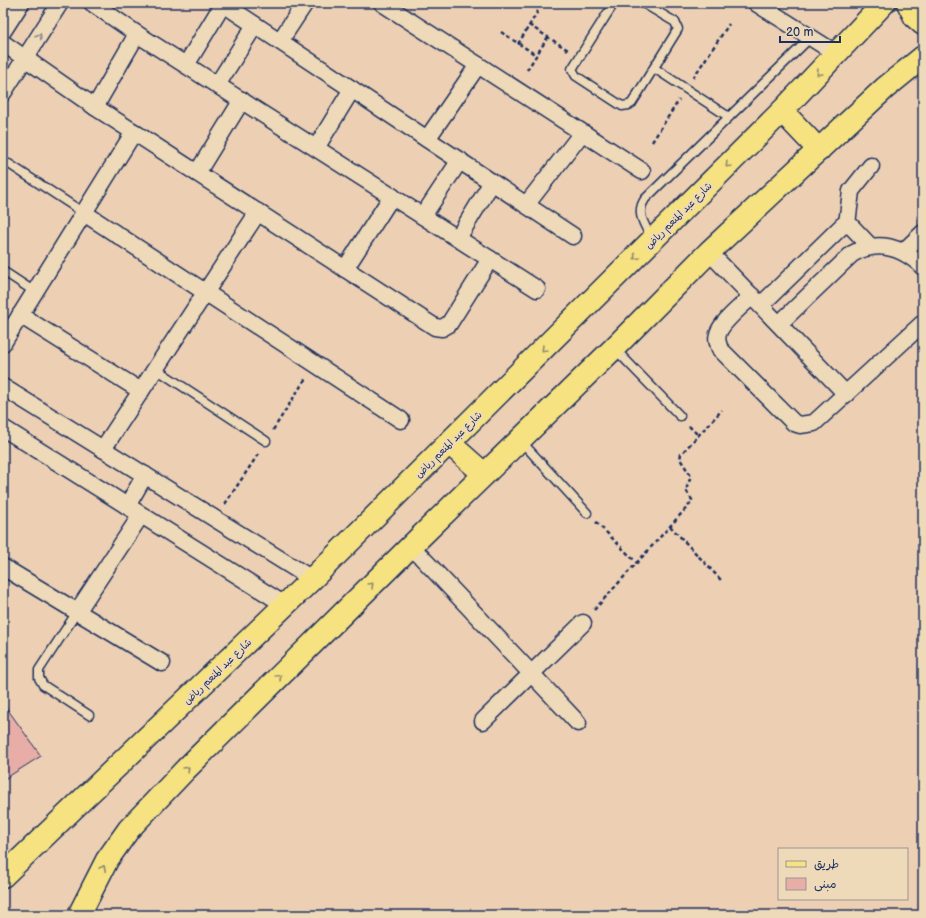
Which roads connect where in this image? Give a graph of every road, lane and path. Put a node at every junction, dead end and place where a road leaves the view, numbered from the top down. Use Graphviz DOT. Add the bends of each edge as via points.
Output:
graph roads {
  1 [pos="21,3"];
  2 [pos="60,3"];
  3 [pos="92,3"];
  4 [pos="304,3"];
  5 [pos="382,3"];
  6 [pos="614,3"];
  7 [pos="643,3"];
  8 [pos="884,3"];
  9 [pos="908,3"];
  10 [pos="223,4"];
  11 [pos="766,6"];
  12 [pos="404,9"];
  13 [pos="538,11"];
  14 [pos="923,24"];
  15 [pos="254,25"];
  16 [pos="529,25"];
  17 [pos="3,31"];
  18 [pos="501,32"];
  19 [pos="137,34"];
  20 [pos="548,37"];
  21 [pos="810,38"];
  22 [pos="280,41"];
  23 [pos="3,43"];
  24 [pos="518,44"];
  25 [pos="837,54"];
  26 [pos="536,55"];
  27 [pos="579,57"];
  28 [pos="923,57"];
  29 [pos="25,58"];
  30 [pos="186,65"];
  31 [pos="478,65"];
  32 [pos="654,68"];
  33 [pos="527,70"];
  34 [pos="217,85"];
  35 [pos="352,89"];
  36 [pos="3,93"];
  37 [pos="242,100"];
  38 [pos="95,107"];
  39 [pos="782,111"];
  40 [pos="729,117"];
  41 [pos="134,132"];
  42 [pos="582,133"];
  43 [pos="428,139"];
  44 [pos="316,148"];
  45 [pos="819,150"];
  46 [pos="460,160"];
  47 [pos="9,164"];
  48 [pos="871,166"];
  49 [pos="642,171"];
  50 [pos="197,173"];
  51 [pos="492,182"];
  52 [pos="392,196"];
  53 [pos="526,205"];
  54 [pos="258,212"];
  55 [pos="84,213"];
  56 [pos="423,216"];
  57 [pos="847,224"];
  58 [pos="923,233"];
  59 [pos="573,236"];
  60 [pos="458,238"];
  61 [pos="652,241"];
  62 [pos="870,246"];
  63 [pos="709,252"];
  64 [pos="490,258"];
  65 [pos="916,258"];
  66 [pos="345,269"];
  67 [pos="3,271"];
  68 [pos="537,289"];
  69 [pos="35,292"];
  70 [pos="205,292"];
  71 [pos="756,301"];
  72 [pos="20,315"];
  73 [pos="923,323"];
  74 [pos="779,324"];
  75 [pos="3,343"];
  76 [pos="614,348"];
  77 [pos="156,369"];
  78 [pos="3,387"];
  79 [pos="141,391"];
  80 [pos="846,394"];
  81 [pos="722,410"];
  82 [pos="680,416"];
  83 [pos="400,420"];
  84 [pos="3,428"];
  85 [pos="520,440"];
  86 [pos="266,441"];
  87 [pos="449,443"];
  88 [pos="103,449"];
  89 [pos="484,474"];
  90 [pos="145,475"];
  91 [pos="127,506"];
  92 [pos="587,513"];
  93 [pos="141,515"];
  94 [pos="670,526"];
  95 [pos="411,546"];
  96 [pos="637,563"];
  97 [pos="5,572"];
  98 [pos="312,579"];
  99 [pos="721,580"];
  100 [pos="285,605"];
  101 [pos="77,612"];
  102 [pos="583,623"];
  103 [pos="162,663"];
  104 [pos="531,674"];
  105 [pos="89,715"];
  106 [pos="483,721"];
  107 [pos="578,723"];
  108 [pos="7,869"];
  109 [pos="88,894"];
  110 [pos="79,915"];
  111 [pos="84,915"];
  1 -- 17 [label="street"];
  29 -- 2 [label="street, one-way"];
  3 -- 19 [label="street"];
  4 -- 22 [label="street"];
  5 -- 12 [label="street"];
  6 -- 27 [label="lane"];
  7 -- 32 [label="lane" via="675,22 678,29"];
  8 -- 25 [label="main road, شارع عبد المنعم رياض"];
  9 -- 14 [label="main road" via="915,17"];
  10 -- 15 [label="street"];
  10 -- 30 [label="street"];
  11 -- 21 [label="street"];
  12 -- 31 [label="street"];
  13 -- 16 [label="path"];
  15 -- 22 [label="street"];
  15 -- 34 [label="street"];
  16 -- 20 [label="path"];
  16 -- 24 [label="path"];
  18 -- 24 [label="path"];
  19 -- 30 [label="street"];
  19 -- 38 [label="street"];
  20 -- 26 [label="path"];
  20 -- 27 [label="path"];
  21 -- 25 [label="street"];
  21 -- 40 [label="lane"];
  22 -- 35 [label="street"];
  23 -- 29 [label="street"];
  24 -- 26 [label="path"];
  25 -- 39 [label="main road, شارع عبد المنعم رياض, one-way"];
  26 -- 33 [label="path"];
  27 -- 32 [label="lane" via="572,70 576,76 622,106 632,103"];
  28 -- 45 [label="main road" via="885,88"];
  29 -- 36 [label="street"];
  29 -- 38 [label="street"];
  30 -- 34 [label="street"];
  31 -- 42 [label="street"];
  31 -- 43 [label="street"];
  32 -- 40 [label="lane"];
  34 -- 37 [label="street"];
  35 -- 43 [label="street"];
  35 -- 44 [label="street"];
  37 -- 44 [label="street"];
  37 -- 50 [label="street"];
  38 -- 41 [label="street"];
  39 -- 45 [label="main road"];
  39 -- 61 [label="main road, شارع عبد المنعم رياض, one-way"];
  40 -- 61 [label="lane" via="640,206 640,213"];
  41 -- 50 [label="street"];
  41 -- 55 [label="street"];
  42 -- 49 [label="street"];
  42 -- 53 [label="street"];
  43 -- 46 [label="street"];
  44 -- 52 [label="street"];
  45 -- 63 [label="main road"];
  46 -- 51 [label="street"];
  46 -- 56 [label="street"];
  47 -- 55 [label="lane"];
  48 -- 57 [label="street" via="851,191"];
  50 -- 54 [label="street"];
  51 -- 53 [label="street"];
  51 -- 60 [label="street"];
  52 -- 56 [label="street"];
  52 -- 66 [label="street"];
  53 -- 59 [label="street"];
  54 -- 66 [label="street"];
  54 -- 70 [label="street"];
  55 -- 69 [label="street"];
  55 -- 70 [label="street"];
  56 -- 60 [label="street"];
  57 -- 62 [label="street"];
  57 -- 71 [label="street" via="840,227"];
  58 -- 65 [label="street"];
  60 -- 64 [label="street"];
  61 -- 87 [label="main road, شارع عبد المنعم رياض, one-way"];
  62 -- 65 [label="street" via="889,246"];
  62 -- 74 [label="street" via="852,254"];
  63 -- 71 [label="street"];
  63 -- 76 [label="main road"];
  64 -- 66 [label="street" via="449,324 442,328 435,327"];
  64 -- 68 [label="street"];
  67 -- 69 [label="lane"];
  69 -- 72 [label="street"];
  70 -- 77 [label="street"];
  70 -- 83 [label="street"];
  71 -- 74 [label="street"];
  71 -- 80 [label="street" via="721,327 718,334 720,349 794,423 814,424"];
  72 -- 75 [label="street"];
  72 -- 79 [label="street"];
  73 -- 80 [label="street"];
  74 -- 80 [label="street"];
  76 -- 82 [label="lane"];
  76 -- 85 [label="main road"];
  77 -- 79 [label="street"];
  77 -- 86 [label="lane"];
  78 -- 88 [label="street"];
  79 -- 88 [label="street"];
  81 -- 94 [label="path" via="681,454 681,463 691,476 686,490 692,500"];
  84 -- 91 [label="street"];
  85 -- 89 [label="main road"];
  85 -- 92 [label="lane"];
  87 -- 89 [label="main road"];
  87 -- 98 [label="main road, شارع عبد المنعم رياض"];
  88 -- 90 [label="street"];
  89 -- 95 [label="main road"];
  90 -- 91 [label="street"];
  90 -- 98 [label="street"];
  91 -- 93 [label="street"];
  92 -- 96 [label="path"];
  93 -- 100 [label="street"];
  93 -- 101 [label="street"];
  94 -- 96 [label="path"];
  94 -- 99 [label="path"];
  95 -- 104 [label="street"];
  109 -- 95 [label="main road, one-way" via="107,860 129,829"];
  96 -- 102 [label="path"];
  97 -- 101 [label="street"];
  98 -- 100 [label="main road, شارع عبد المنعم رياض"];
  100 -- 108 [label="main road, شارع عبد المنعم رياض" via="111,773"];
  101 -- 103 [label="street"];
  101 -- 105 [label="lane" via="39,670 39,678 43,685"];
  102 -- 104 [label="street"];
  104 -- 106 [label="street"];
  104 -- 107 [label="street"];
  109 -- 110 [label="main road"];
  109 -- 111 [label="main road"];
}
